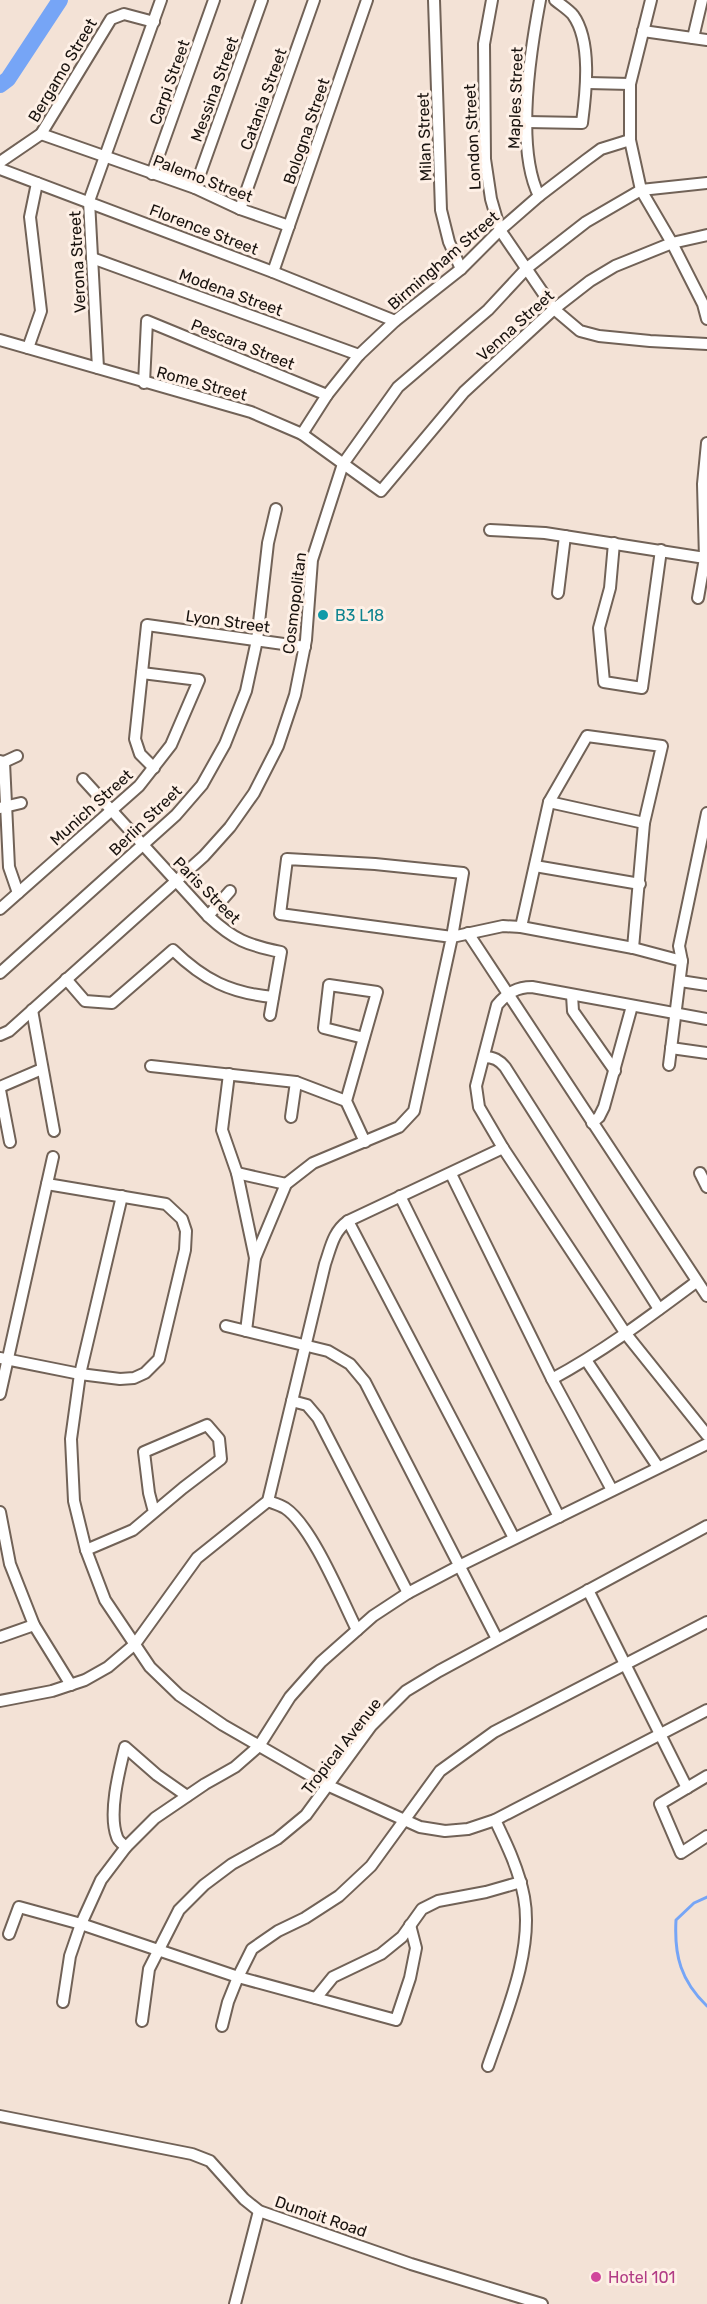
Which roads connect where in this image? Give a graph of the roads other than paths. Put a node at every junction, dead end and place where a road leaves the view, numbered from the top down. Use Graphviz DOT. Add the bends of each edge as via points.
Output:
graph roads {
  1 [pos="161,0"];
  2 [pos="214,0"];
  3 [pos="262,0"];
  4 [pos="314,0"];
  5 [pos="367,0"];
  6 [pos="434,0"];
  7 [pos="492,0"];
  8 [pos="540,0"];
  9 [pos="555,0"];
  10 [pos="651,0"];
  11 [pos="702,0"];
  12 [pos="154,22"];
  13 [pos="644,31"];
  14 [pos="693,38"];
  15 [pos="707,40"];
  16 [pos="588,83"];
  17 [pos="630,84"];
  18 [pos="527,122"];
  19 [pos="41,134"];
  20 [pos="630,140"];
  21 [pos="106,157"];
  22 [pos="0,162"];
  23 [pos="0,169"];
  24 [pos="152,174"];
  25 [pos="37,183"];
  26 [pos="707,183"];
  27 [pos="195,188"];
  28 [pos="641,190"];
  29 [pos="539,196"];
  30 [pos="89,201"];
  31 [pos="240,209"];
  32 [pos="289,226"];
  33 [pos="500,230"];
  34 [pos="707,235"];
  35 [pos="672,243"];
  36 [pos="92,258"];
  37 [pos="527,268"];
  38 [pos="461,269"];
  39 [pos="273,272"];
  40 [pos="554,309"];
  41 [pos="707,319"];
  42 [pos="395,321"];
  43 [pos="0,340"];
  44 [pos="707,344"];
  45 [pos="28,348"];
  46 [pos="359,356"];
  47 [pos="98,368"];
  48 [pos="144,383"];
  49 [pos="327,395"];
  50 [pos="302,434"];
  51 [pos="707,443"];
  52 [pos="343,464"];
  53 [pos="705,484"];
  54 [pos="381,491"];
  55 [pos="276,509"];
  56 [pos="490,530"];
  57 [pos="565,536"];
  58 [pos="614,543"];
  59 [pos="661,550"];
  60 [pos="705,558"];
  61 [pos="558,593"];
  62 [pos="698,598"];
  63 [pos="257,640"];
  64 [pos="304,647"];
  65 [pos="142,673"];
  66 [pos="17,756"];
  67 [pos="2,762"];
  68 [pos="154,768"];
  69 [pos="83,779"];
  70 [pos="549,802"];
  71 [pos="21,803"];
  72 [pos="3,808"];
  73 [pos="112,810"];
  74 [pos="706,819"];
  75 [pos="644,823"];
  76 [pos="143,845"];
  77 [pos="702,861"];
  78 [pos="535,866"];
  79 [pos="176,881"];
  80 [pos="640,884"];
  81 [pos="230,891"];
  82 [pos="18,893"];
  83 [pos="0,909"];
  84 [pos="208,916"];
  85 [pos="521,927"];
  86 [pos="468,933"];
  87 [pos="452,937"];
  88 [pos="633,948"];
  89 [pos="682,961"];
  90 [pos="0,973"];
  91 [pos="66,979"];
  92 [pos="680,981"];
  93 [pos="707,985"];
  94 [pos="507,995"];
  95 [pos="572,995"];
  96 [pos="273,997"];
  97 [pos="632,1006"];
  98 [pos="32,1010"];
  99 [pos="270,1015"];
  100 [pos="674,1015"];
  101 [pos="707,1019"];
  102 [pos="0,1035"];
  103 [pos="364,1038"];
  104 [pos="671,1048"];
  105 [pos="707,1053"];
  106 [pos="484,1058"];
  107 [pos="669,1065"];
  108 [pos="151,1066"];
  109 [pos="42,1069"];
  110 [pos="615,1071"];
  111 [pos="229,1074"];
  112 [pos="296,1082"];
  113 [pos="0,1088"];
  114 [pos="346,1101"];
  115 [pos="291,1117"];
  116 [pos="592,1124"];
  117 [pos="54,1131"];
  118 [pos="10,1142"];
  119 [pos="365,1142"];
  120 [pos="503,1148"];
  121 [pos="53,1157"];
  122 [pos="237,1173"];
  123 [pos="700,1173"];
  124 [pos="451,1174"];
  125 [pos="46,1184"];
  126 [pos="286,1184"];
  127 [pos="707,1187"];
  128 [pos="122,1196"];
  129 [pos="400,1196"];
  130 [pos="348,1221"];
  131 [pos="255,1258"];
  132 [pos="696,1282"];
  133 [pos="707,1296"];
  134 [pos="659,1309"];
  135 [pos="226,1326"];
  136 [pos="246,1331"];
  137 [pos="626,1334"];
  138 [pos="306,1346"];
  139 [pos="4,1359"];
  140 [pos="586,1360"];
  141 [pos="80,1374"];
  142 [pos="552,1379"];
  143 [pos="0,1394"];
  144 [pos="292,1401"];
  145 [pos="707,1435"];
  146 [pos="707,1444"];
  147 [pos="658,1467"];
  148 [pos="612,1490"];
  149 [pos="268,1501"];
  150 [pos="0,1512"];
  151 [pos="154,1512"];
  152 [pos="559,1517"];
  153 [pos="707,1526"];
  154 [pos="514,1538"];
  155 [pos="86,1550"];
  156 [pos="461,1565"];
  157 [pos="5,1566"];
  158 [pos="588,1590"];
  159 [pos="408,1593"];
  160 [pos="707,1622"];
  161 [pos="34,1625"];
  162 [pos="357,1630"];
  163 [pos="0,1637"];
  164 [pos="497,1639"];
  165 [pos="135,1644"];
  166 [pos="626,1665"];
  167 [pos="70,1685"];
  168 [pos="0,1701"];
  169 [pos="707,1710"];
  170 [pos="660,1734"];
  171 [pos="259,1746"];
  172 [pos="707,1776"];
  173 [pos="327,1785"];
  174 [pos="687,1788"];
  175 [pos="187,1796"];
  176 [pos="405,1821"];
  177 [pos="495,1821"];
  178 [pos="707,1836"];
  179 [pos="126,1847"];
  180 [pos="521,1882"];
  181 [pos="81,1923"];
  182 [pos="410,1925"];
  183 [pos="9,1934"];
  184 [pos="159,1949"];
  185 [pos="238,1977"];
  186 [pos="316,1998"];
  187 [pos="63,2002"];
  188 [pos="142,2021"];
  189 [pos="222,2026"];
  190 [pos="488,2067"];
  191 [pos="0,2116"];
  192 [pos="259,2211"];
  193 [pos="235,2304"];
  194 [pos="542,2304"];
  1 -- 12 [label="street, Verona Street"];
  2 -- 24 [label="street, Carpi Street"];
  3 -- 27 [label="street, Messina Street"];
  4 -- 31 [label="street, Catania Street"];
  5 -- 32 [label="street, Bologna Street"];
  6 -- 38 [label="street, Milan Street" via="441,210 449,243"];
  7 -- 33 [label="street, London Street" via="484,44 485,159"];
  8 -- 18 [label="street, Maples Street" via="532,43"];
  9 -- 16 [label="street" via="573,15 582,36"];
  10 -- 13 [label="street"];
  11 -- 14 [label="street"];
  12 -- 19 [label="street, Bergamo Street" via="124,14 111,19"];
  12 -- 21 [label="street, Verona Street"];
  13 -- 14 [label="street"];
  13 -- 17 [label="street"];
  14 -- 15 [label="street"];
  16 -- 17 [label="street"];
  16 -- 18 [label="street" via="582,123"];
  17 -- 20 [label="street"];
  18 -- 29 [label="street, Maples Street" via="528,160"];
  19 -- 21 [label="street, Palemo Street"];
  19 -- 22 [label="street, Bergamo Street"];
  20 -- 28 [label="street"];
  20 -- 29 [label="street, Birmingham Street" via="601,149"];
  21 -- 24 [label="street, Palemo Street"];
  21 -- 30 [label="street, Verona Street"];
  23 -- 25 [label="street, Florence Street"];
  24 -- 27 [label="street, Palemo Street"];
  25 -- 30 [label="street, Florence Street"];
  25 -- 45 [label="street" via="30,217 41,310"];
  26 -- 28 [label="street, Cosmopolitan"];
  27 -- 31 [label="street, Palemo Street"];
  28 -- 35 [label="street"];
  28 -- 37 [label="street, Cosmopolitan" via="586,222"];
  29 -- 33 [label="street, Birmingham Street"];
  30 -- 36 [label="street, Verona Street"];
  30 -- 39 [label="street, Florence Street"];
  31 -- 32 [label="street, Palemo Street"];
  32 -- 39 [label="street, Bologna Street"];
  33 -- 37 [label="street, London Street"];
  33 -- 38 [label="street, Birmingham Street"];
  34 -- 35 [label="street, Venna Street"];
  35 -- 40 [label="street, Venna Street" via="615,266"];
  35 -- 41 [label="street"];
  36 -- 46 [label="street, Modena Street"];
  36 -- 47 [label="street, Verona Street"];
  37 -- 40 [label="street, London Street"];
  37 -- 52 [label="street, Cosmopolitan" via="488,310 398,387"];
  38 -- 42 [label="street, Birmingham Street"];
  39 -- 42 [label="street, Florence Street"];
  40 -- 44 [label="street, London Street" via="580,331 599,336"];
  40 -- 54 [label="street, Venna Street" via="464,392"];
  42 -- 46 [label="street, Birmingham Street"];
  43 -- 45 [label="street, Rome Street"];
  45 -- 47 [label="street, Rome Street"];
  46 -- 49 [label="street, Birmingham Street"];
  47 -- 48 [label="street, Rome Street"];
  48 -- 49 [label="street, Pescara Street" via="147,321"];
  48 -- 50 [label="street, Rome Street" via="251,412"];
  49 -- 50 [label="street, Birmingham Street"];
  50 -- 52 [label="street, Rome Street"];
  51 -- 53 [label="street"];
  52 -- 54 [label="street, Rome Street"];
  52 -- 64 [label="street, Cosmopolitan" via="312,560"];
  53 -- 60 [label="street"];
  55 -- 63 [label="street, Berlin Street" via="268,543"];
  56 -- 57 [label="street"];
  57 -- 58 [label="street"];
  57 -- 61 [label="street"];
  58 -- 59 [label="street"];
  58 -- 59 [label="street" via="610,588 599,627 604,682 642,688"];
  59 -- 60 [label="street"];
  60 -- 62 [label="street"];
  63 -- 64 [label="street, Lyon Street"];
  63 -- 65 [label="street, Lyon Street" via="147,625"];
  63 -- 76 [label="street, Berlin Street" via="246,691 225,744 202,785"];
  64 -- 79 [label="street, Cosmopolitan" via="295,695 278,746 254,793 230,827"];
  65 -- 68 [label="street" via="135,739 140,754"];
  65 -- 68 [label="street, Munich Street" via="199,680 171,745"];
  66 -- 67 [label="street"];
  67 -- 72 [label="street"];
  68 -- 73 [label="street, Munich Street"];
  69 -- 73 [label="street, Paris Street"];
  70 -- 75 [label="street"];
  70 -- 75 [label="street" via="588,736 662,746"];
  70 -- 78 [label="street"];
  71 -- 72 [label="street"];
  72 -- 82 [label="street" via="9,867"];
  73 -- 76 [label="street, Paris Street"];
  73 -- 82 [label="street, Munich Street"];
  74 -- 77 [label="street"];
  75 -- 80 [label="street"];
  76 -- 79 [label="street, Paris Street"];
  76 -- 90 [label="street, Berlin Street"];
  77 -- 89 [label="street" via="679,946"];
  78 -- 80 [label="street"];
  78 -- 85 [label="street"];
  79 -- 84 [label="street, Paris Street"];
  79 -- 91 [label="street, Cosmopolitan"];
  80 -- 88 [label="street"];
  81 -- 84 [label="street"];
  82 -- 83 [label="street, Munich Street"];
  84 -- 96 [label="street, Paris Street" via="235,938 281,952"];
  85 -- 86 [label="street" via="502,926"];
  85 -- 88 [label="street"];
  86 -- 87 [label="street"];
  86 -- 94 [label="street"];
  87 -- 87 [label="street" via="280,914 287,859 463,873"];
  87 -- 119 [label="street" via="414,1111 399,1127"];
  88 -- 89 [label="street"];
  89 -- 92 [label="street"];
  91 -- 96 [label="street" via="85,1000 112,1003 173,950 193,969 220,985"];
  91 -- 98 [label="street, Cosmopolitan"];
  92 -- 93 [label="street"];
  92 -- 100 [label="street"];
  94 -- 95 [label="street" via="522,987 532,987"];
  94 -- 106 [label="street" via="497,1005"];
  94 -- 116 [label="street"];
  95 -- 97 [label="street"];
  95 -- 110 [label="street" via="573,1011"];
  96 -- 99 [label="street, Paris Street"];
  97 -- 100 [label="street"];
  97 -- 110 [label="street"];
  98 -- 102 [label="street, Cosmopolitan"];
  98 -- 109 [label="street"];
  100 -- 101 [label="street"];
  100 -- 104 [label="street"];
  103 -- 103 [label="street" via="377,992 329,985 324,1028"];
  103 -- 114 [label="street"];
  104 -- 105 [label="street"];
  104 -- 107 [label="street"];
  106 -- 120 [label="street" via="476,1086 477,1098"];
  106 -- 134 [label="street" via="491,1057 505,1067"];
  108 -- 111 [label="street"];
  109 -- 113 [label="street"];
  109 -- 117 [label="street"];
  110 -- 116 [label="street" via="604,1107"];
  111 -- 112 [label="street"];
  111 -- 122 [label="street" via="222,1130"];
  112 -- 114 [label="street"];
  112 -- 115 [label="street"];
  113 -- 118 [label="street"];
  114 -- 119 [label="street"];
  116 -- 132 [label="street"];
  119 -- 126 [label="street" via="313,1163"];
  120 -- 124 [label="street"];
  120 -- 137 [label="street"];
  121 -- 125 [label="street"];
  122 -- 126 [label="street"];
  122 -- 131 [label="street"];
  123 -- 127 [label="street"];
  124 -- 129 [label="street"];
  124 -- 142 [label="street"];
  125 -- 128 [label="street"];
  125 -- 139 [label="street"];
  126 -- 131 [label="street"];
  128 -- 141 [label="street"];
  128 -- 141 [label="street" via="166,1204 176,1210 186,1232 185,1251 159,1359 134,1378"];
  129 -- 130 [label="street"];
  129 -- 152 [label="street"];
  130 -- 138 [label="street" via="334,1237"];
  130 -- 154 [label="street"];
  131 -- 136 [label="street"];
  132 -- 133 [label="street"];
  132 -- 134 [label="street"];
  134 -- 137 [label="street"];
  135 -- 136 [label="street"];
  136 -- 138 [label="street"];
  137 -- 140 [label="street"];
  137 -- 145 [label="street"];
  138 -- 144 [label="street"];
  138 -- 156 [label="street" via="328,1351 350,1364 364,1382"];
  139 -- 141 [label="street"];
  139 -- 143 [label="street"];
  140 -- 142 [label="street"];
  140 -- 147 [label="street"];
  141 -- 155 [label="street" via="71,1439 74,1501"];
  142 -- 148 [label="street"];
  144 -- 149 [label="street"];
  144 -- 159 [label="street" via="307,1405 318,1418"];
  146 -- 147 [label="street"];
  147 -- 148 [label="street"];
  148 -- 152 [label="street"];
  149 -- 162 [label="street" via="286,1508 301,1525"];
  149 -- 165 [label="street" via="197,1558"];
  150 -- 157 [label="street"];
  151 -- 151 [label="street" via="221,1459 219,1439 207,1425 144,1452"];
  151 -- 155 [label="street" via="133,1530"];
  152 -- 154 [label="street"];
  153 -- 158 [label="street, Tropical Avenue"];
  154 -- 156 [label="street"];
  155 -- 165 [label="street" via="105,1600"];
  156 -- 159 [label="street"];
  156 -- 164 [label="street"];
  157 -- 161 [label="street"];
  158 -- 164 [label="street, Tropical Avenue"];
  158 -- 166 [label="street"];
  159 -- 162 [label="street"];
  160 -- 166 [label="street"];
  161 -- 163 [label="street"];
  161 -- 167 [label="street"];
  162 -- 171 [label="street" via="321,1662 291,1697"];
  164 -- 173 [label="street, Tropical Avenue" via="406,1691 371,1726"];
  165 -- 167 [label="street" via="108,1667"];
  165 -- 171 [label="street" via="150,1667 179,1695"];
  166 -- 170 [label="street"];
  166 -- 176 [label="street" via="466,1750 440,1771"];
  167 -- 168 [label="street"];
  169 -- 170 [label="street"];
  170 -- 174 [label="street"];
  170 -- 177 [label="street"];
  171 -- 173 [label="street"];
  171 -- 175 [label="street" via="235,1767"];
  172 -- 174 [label="street"];
  173 -- 176 [label="street"];
  173 -- 184 [label="street, Tropical Avenue" via="306,1815 277,1839 204,1885 179,1910"];
  174 -- 178 [label="street" via="660,1804 681,1853"];
  175 -- 179 [label="street" via="155,1818"];
  175 -- 179 [label="street" via="125,1748 116,1780 114,1824 117,1839"];
  176 -- 177 [label="street" via="445,1831 468,1830"];
  176 -- 185 [label="street" via="371,1866 339,1896 252,1948"];
  177 -- 180 [label="street"];
  179 -- 181 [label="street" via="101,1880"];
  180 -- 182 [label="street" via="438,1900 422,1909"];
  180 -- 190 [label="street" via="525,1940"];
  181 -- 183 [label="street" via="19,1907"];
  181 -- 184 [label="street"];
  181 -- 187 [label="street" via="70,1956"];
  182 -- 186 [label="street" via="381,1954 333,1977"];
  182 -- 186 [label="street" via="416,1948 396,2020"];
  184 -- 185 [label="street"];
  184 -- 188 [label="street, Tropical Avenue" via="149,1969"];
  185 -- 186 [label="street"];
  185 -- 189 [label="street"];
  191 -- 192 [label="street, Dumoit Road" via="192,2154 210,2161"];
  192 -- 193 [label="street"];
  192 -- 194 [label="street, Dumoit Road"];
}
